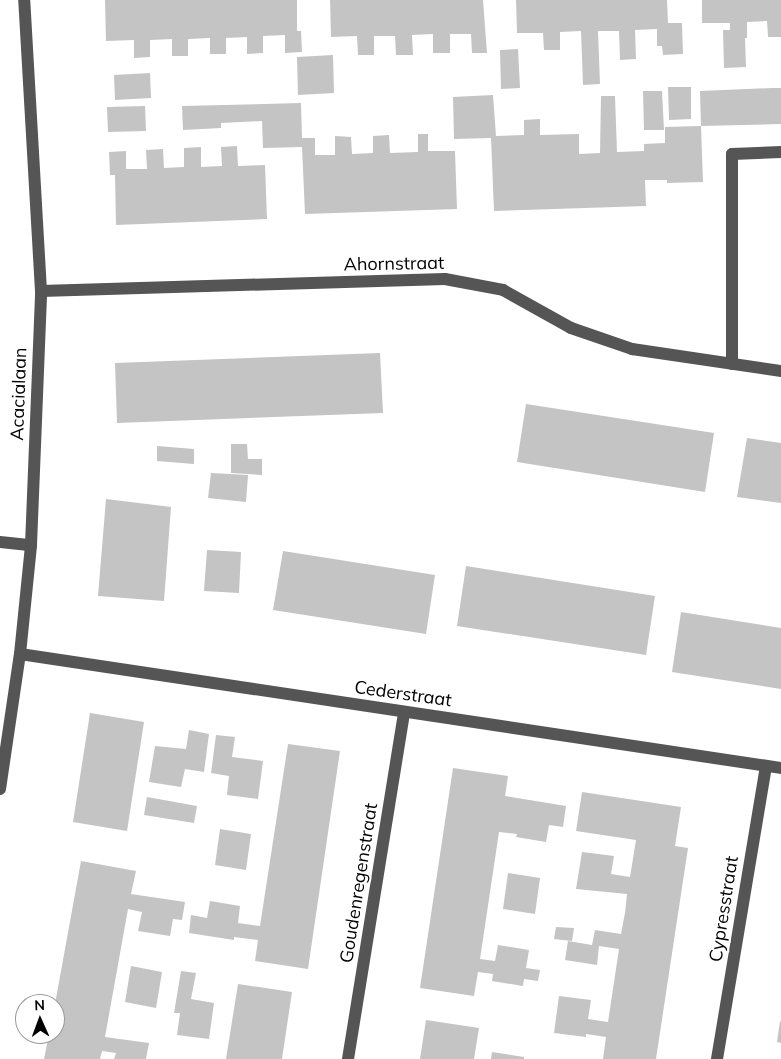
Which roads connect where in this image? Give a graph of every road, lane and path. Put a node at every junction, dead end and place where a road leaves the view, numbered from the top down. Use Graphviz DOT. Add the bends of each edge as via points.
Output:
graph roads {
  1 [pos="24,0"];
  2 [pos="781,152"];
  3 [pos="41,291"];
  4 [pos="732,364"];
  5 [pos="781,371"];
  6 [pos="0,542"];
  7 [pos="31,545"];
  8 [pos="20,654"];
  9 [pos="404,712"];
  10 [pos="766,766"];
  11 [pos="781,768"];
  12 [pos="0,789"];
  13 [pos="348,1059"];
  14 [pos="717,1059"];
  1 -- 3 [label="street, Acacialaan"];
  2 -- 4 [label="street" via="732,154"];
  3 -- 4 [label="street, Ahornstraat" via="445,279 503,290 571,328 632,349"];
  3 -- 7 [label="street, Acacialaan"];
  4 -- 5 [label="street, Ahornstraat"];
  6 -- 7 [label="street"];
  7 -- 8 [label="street, Acacialaan"];
  8 -- 9 [label="street, Cederstraat"];
  8 -- 12 [label="street, Acacialaan"];
  9 -- 10 [label="street, Cederstraat"];
  9 -- 13 [label="street, Goudenregenstraat"];
  10 -- 11 [label="street, Cederstraat"];
  10 -- 14 [label="street, Cypresstraat"];
}
